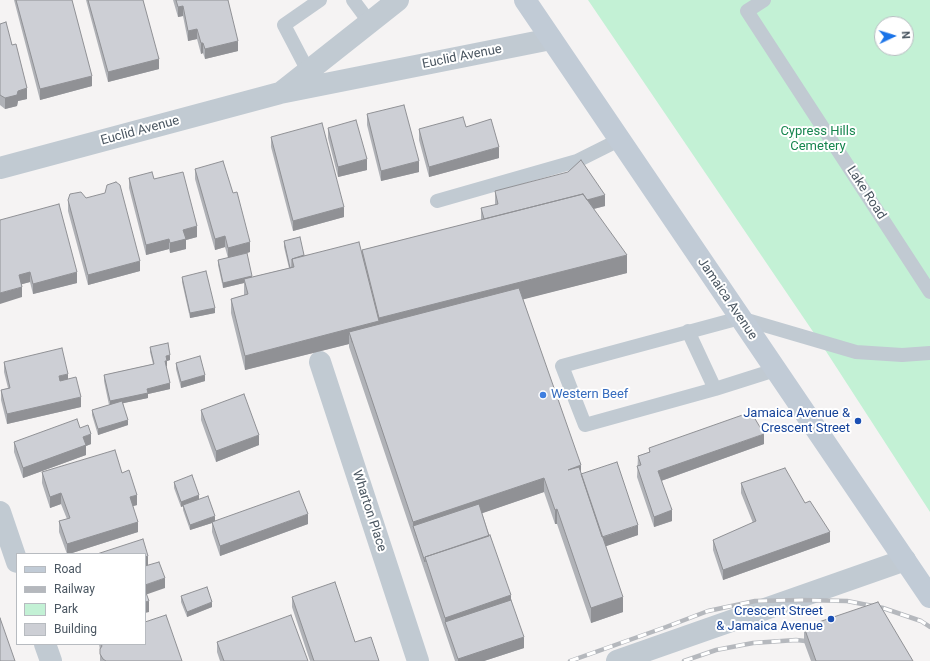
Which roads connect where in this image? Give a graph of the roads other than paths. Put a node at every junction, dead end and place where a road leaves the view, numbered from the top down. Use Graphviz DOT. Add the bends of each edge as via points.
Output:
graph roads {
  1 [pos="320,0"];
  2 [pos="353,0"];
  3 [pos="398,0"];
  4 [pos="525,0"];
  5 [pos="764,0"];
  6 [pos="370,23"];
  7 [pos="551,39"];
  8 [pos="308,71"];
  9 [pos="280,93"];
  10 [pos="619,140"];
  11 [pos="0,168"];
  12 [pos="437,201"];
  13 [pos="930,292"];
  14 [pos="740,318"];
  15 [pos="688,332"];
  16 [pos="930,352"];
  17 [pos="320,362"];
  18 [pos="775,370"];
  19 [pos="715,389"];
  20 [pos="0,512"];
  21 [pos="16,559"];
  22 [pos="905,560"];
  23 [pos="930,597"];
  24 [pos="45,645"];
  25 [pos="51,661"];
  26 [pos="418,661"];
  27 [pos="617,661"];
  1 -- 8 [label="lane" via="284,25"];
  2 -- 6 [label="lane"];
  3 -- 6 [label="street, Euclid Avenue"];
  4 -- 7 [label="main road, Jamaica Avenue"];
  5 -- 13 [label="lane, Lake Road" via="747,11"];
  6 -- 8 [label="street, Euclid Avenue"];
  7 -- 9 [label="street, Euclid Avenue"];
  7 -- 10 [label="main road, Jamaica Avenue"];
  8 -- 9 [label="street, Euclid Avenue"];
  9 -- 11 [label="street, Euclid Avenue"];
  10 -- 12 [label="lane" via="577,161"];
  10 -- 14 [label="main road, Jamaica Avenue"];
  14 -- 15 [label="lane"];
  14 -- 16 [label="lane" via="856,352 902,355"];
  14 -- 18 [label="main road, Jamaica Avenue"];
  15 -- 19 [label="lane"];
  15 -- 19 [label="lane" via="562,366 585,425"];
  17 -- 26 [label="street, Wharton Place"];
  18 -- 19 [label="lane"];
  18 -- 22 [label="main road, Jamaica Avenue"];
  20 -- 21 [label="street"];
  22 -- 23 [label="main road, Jamaica Avenue"];
  22 -- 27 [label="street"];
  24 -- 25 [label="street"];
}
